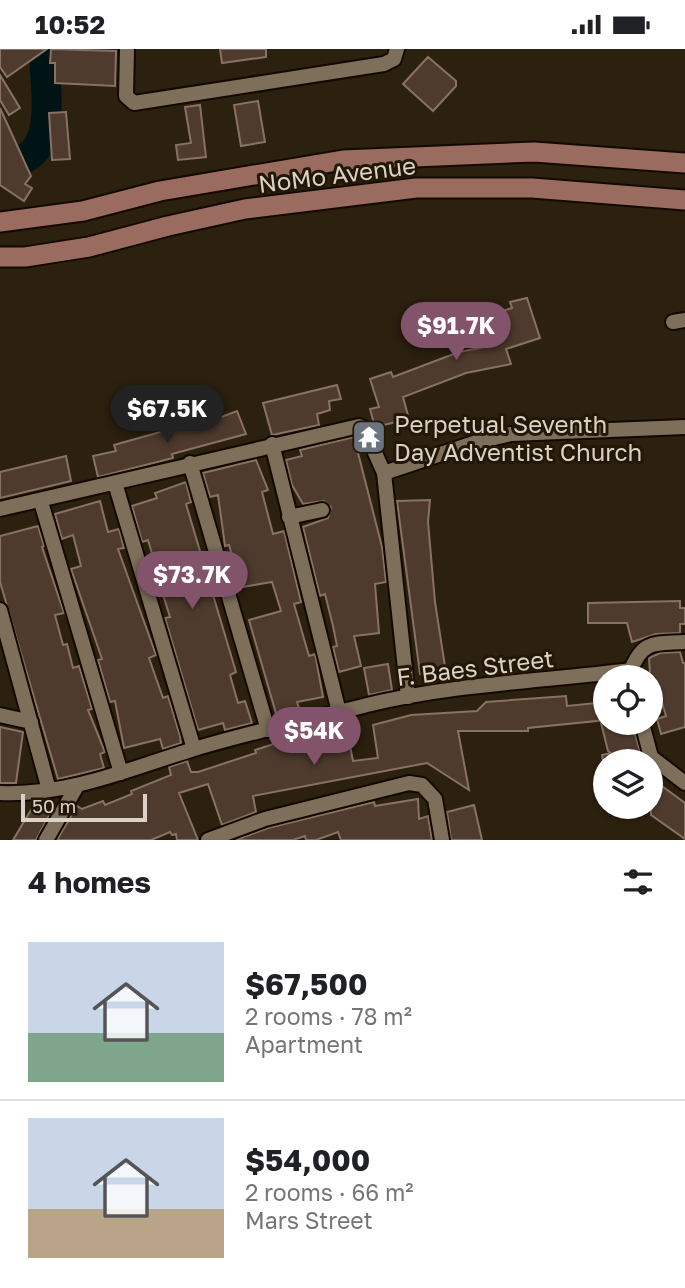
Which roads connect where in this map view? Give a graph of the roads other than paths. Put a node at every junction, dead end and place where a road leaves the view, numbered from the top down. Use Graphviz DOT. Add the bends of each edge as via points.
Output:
graph roads {
  1 [pos="127,49"];
  2 [pos="397,49"];
  3 [pos="685,163"];
  4 [pos="685,200"];
  5 [pos="0,222"];
  6 [pos="0,257"];
  7 [pos="685,427"];
  8 [pos="272,444"];
  9 [pos="190,463"];
  10 [pos="384,473"];
  11 [pos="115,482"];
  12 [pos="41,502"];
  13 [pos="0,509"];
  14 [pos="322,510"];
  15 [pos="289,517"];
  16 [pos="0,610"];
  17 [pos="685,642"];
  18 [pos="636,665"];
  19 [pos="593,678"];
  20 [pos="408,697"];
  21 [pos="339,712"];
  22 [pos="0,715"];
  23 [pos="31,722"];
  24 [pos="268,730"];
  25 [pos="645,735"];
  26 [pos="194,749"];
  27 [pos="121,773"];
  28 [pos="685,783"];
  29 [pos="78,786"];
  30 [pos="49,790"];
  31 [pos="0,793"];
  32 [pos="46,840"];
  33 [pos="208,840"];
  34 [pos="442,840"];
  1 -- 2 [label="street" via="127,96 134,103 384,64 394,59"];
  3 -- 5 [label="main road, NoMo Avenue" via="534,152 342,160 160,191 83,211"];
  4 -- 6 [label="main road, NoMo Avenue" via="521,188 416,188 245,209 89,247"];
  7 -- 10 [label="street" via="511,434"];
  8 -- 9 [label="street"];
  8 -- 10 [label="street" via="359,426"];
  8 -- 15 [label="street"];
  9 -- 11 [label="street"];
  9 -- 24 [label="street"];
  10 -- 20 [label="street"];
  11 -- 12 [label="street"];
  11 -- 26 [label="street"];
  12 -- 13 [label="street"];
  12 -- 27 [label="street"];
  14 -- 15 [label="street"];
  15 -- 21 [label="street"];
  16 -- 23 [label="street"];
  17 -- 18 [label="street" via="643,648"];
  19 -- 20 [label="street, F. Baes Street"];
  20 -- 21 [label="street, F. Baes Street"];
  21 -- 24 [label="street, F. Baes Street"];
  22 -- 23 [label="street"];
  23 -- 30 [label="street"];
  24 -- 26 [label="street, F. Baes Street"];
  25 -- 28 [label="street" via="651,757"];
  26 -- 27 [label="street, F. Baes Street"];
  27 -- 29 [label="street, F. Baes Street"];
  29 -- 30 [label="street, F. Baes Street"];
  29 -- 32 [label="street"];
  30 -- 31 [label="street, F. Baes Street"];
  33 -- 34 [label="street" via="265,819 409,783 422,785 435,799"];
}
